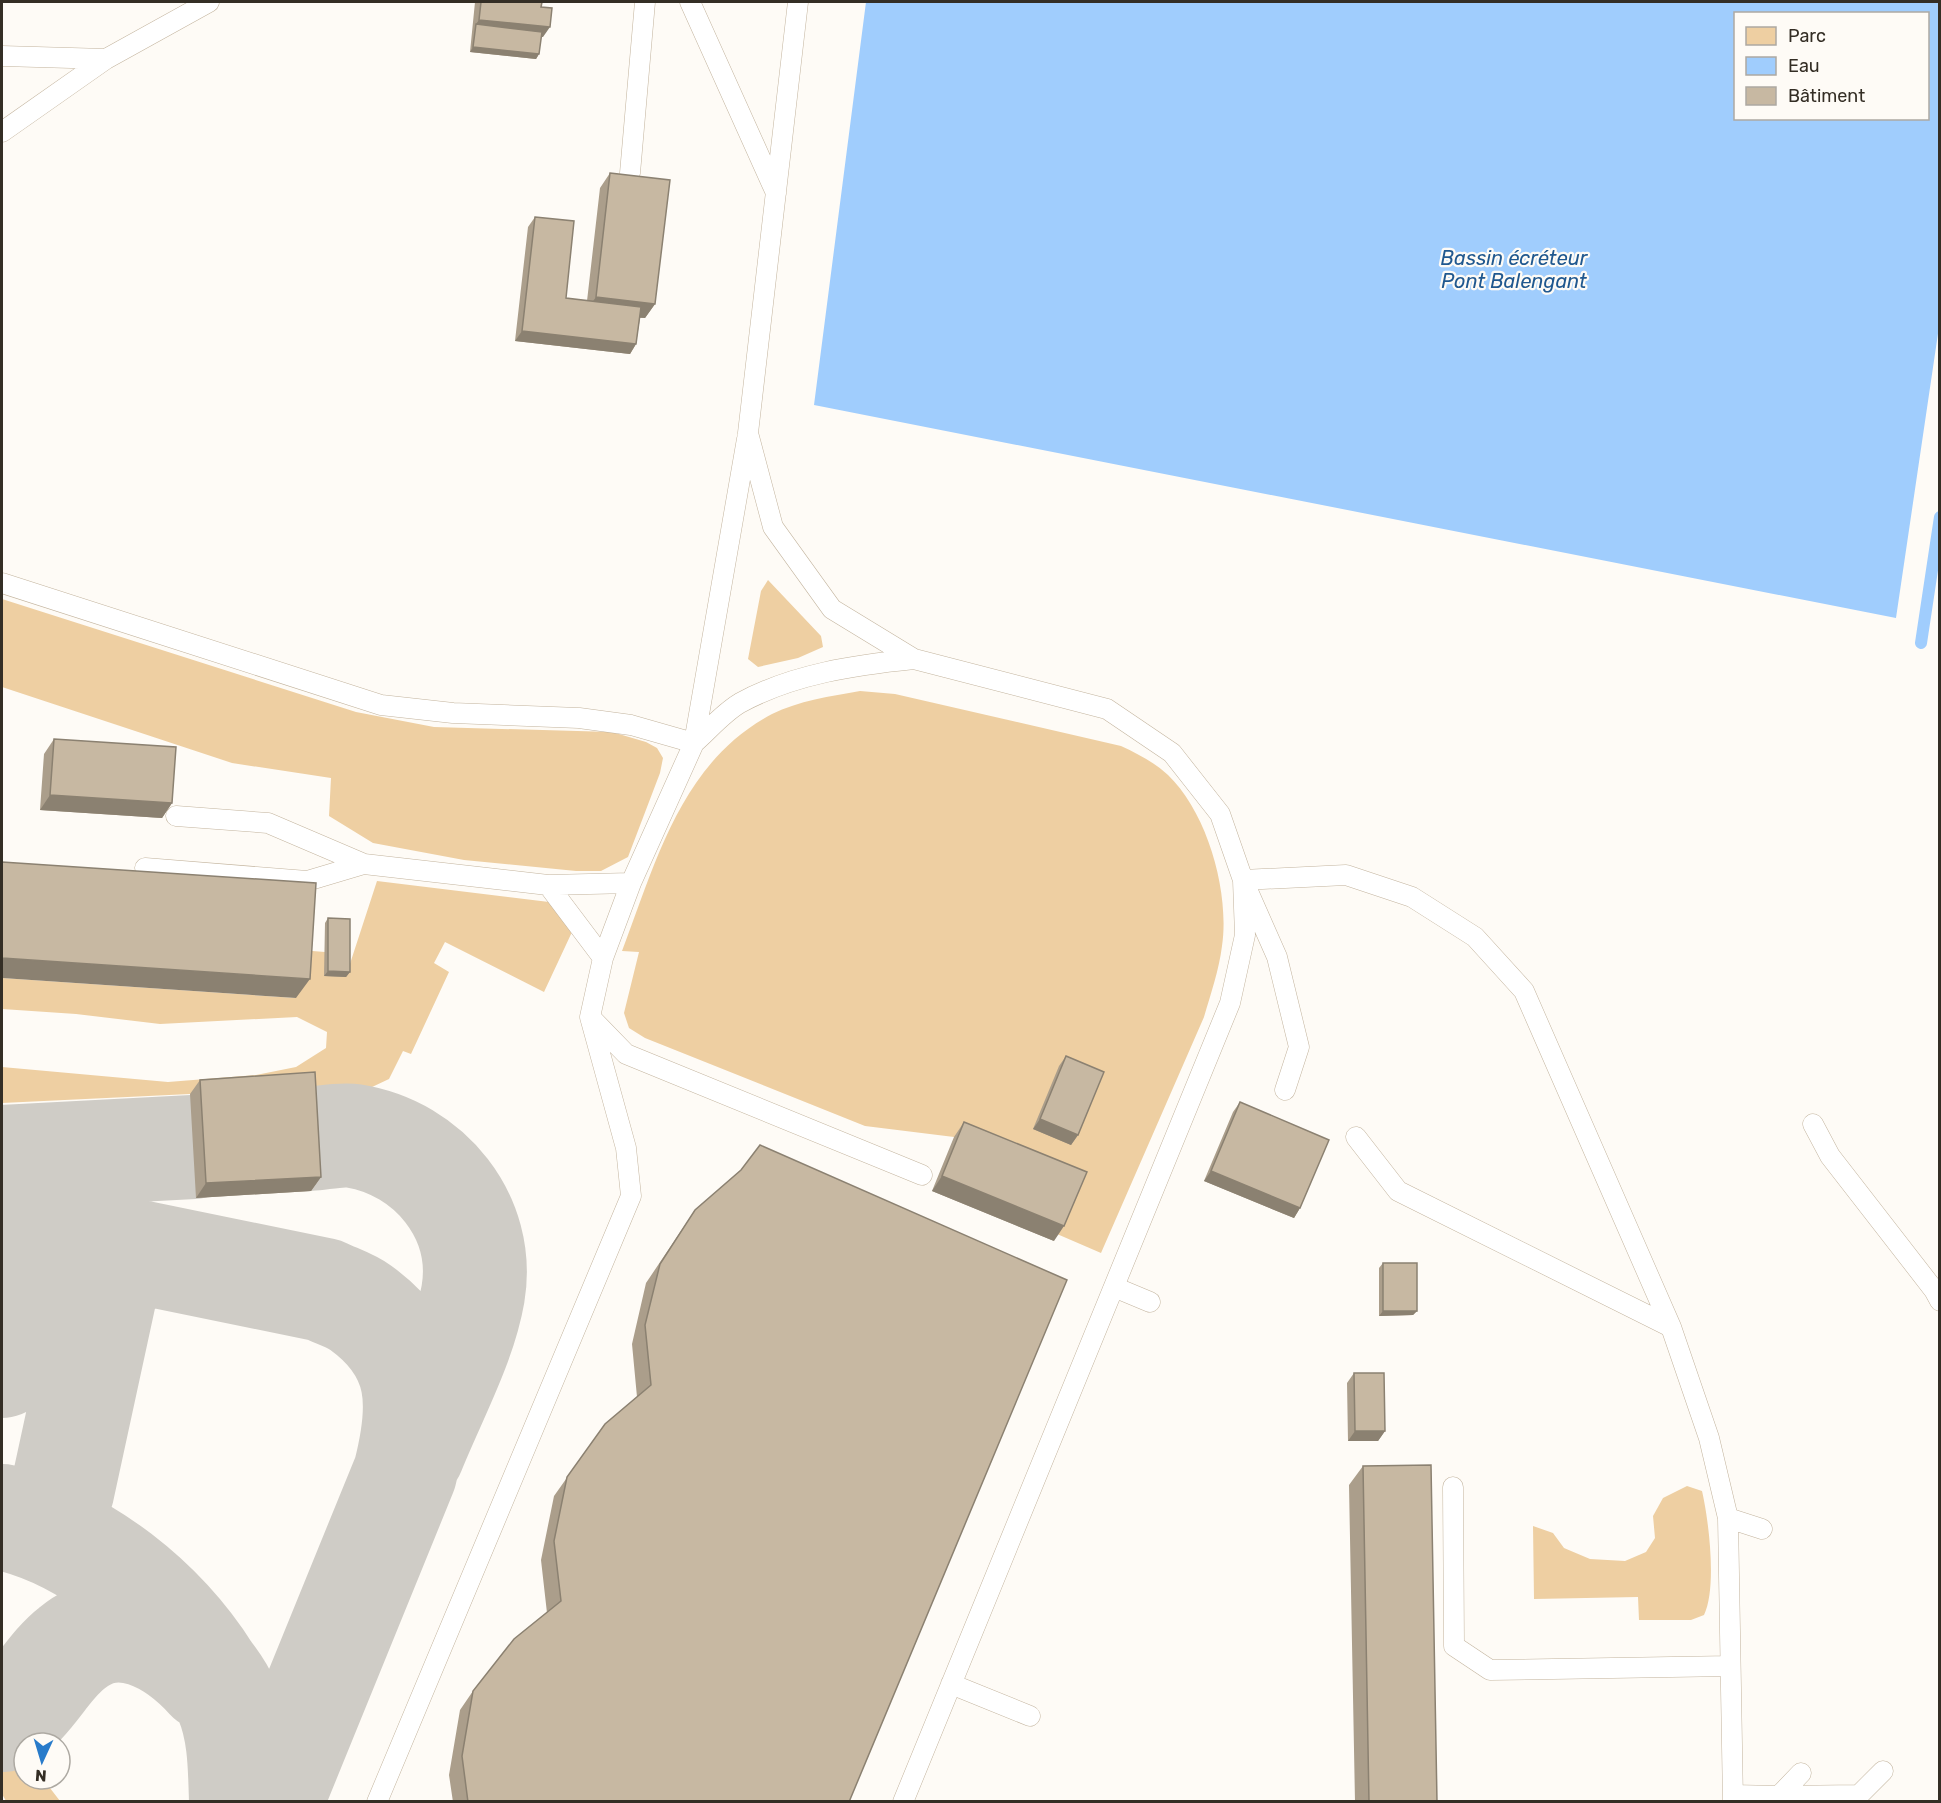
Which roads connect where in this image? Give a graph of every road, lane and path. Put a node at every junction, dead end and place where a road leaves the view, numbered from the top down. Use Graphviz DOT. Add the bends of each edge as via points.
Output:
graph roads {
  1 [pos="209,2"];
  2 [pos="645,2"];
  3 [pos="690,2"];
  4 [pos="798,2"];
  5 [pos="2,56"];
  6 [pos="105,59"];
  7 [pos="2,132"];
  8 [pos="630,173"];
  9 [pos="776,193"];
  10 [pos="748,434"];
  11 [pos="2,583"];
  12 [pos="914,659"];
  13 [pos="694,743"];
  14 [pos="176,816"];
  15 [pos="364,864"];
  16 [pos="146,868"];
  17 [pos="1243,880"];
  18 [pos="631,883"];
  19 [pos="548,885"];
  20 [pos="603,958"];
  21 [pos="590,1017"];
  22 [pos="1285,1090"];
  23 [pos="1813,1125"];
  24 [pos="1356,1137"];
  25 [pos="922,1174"];
  26 [pos="1114,1287"];
  27 [pos="1940,1301"];
  28 [pos="1150,1302"];
  29 [pos="1671,1327"];
  30 [pos="1453,1487"];
  31 [pos="1728,1518"];
  32 [pos="1762,1529"];
  33 [pos="1730,1666"];
  34 [pos="951,1684"];
  35 [pos="1030,1716"];
  36 [pos="1883,1772"];
  37 [pos="1801,1773"];
  38 [pos="1779,1796"];
  39 [pos="1733,1798"];
  40 [pos="377,1802"];
  41 [pos="903,1802"];
  1 -- 6 [label="lane"];
  2 -- 8 [label="lane"];
  3 -- 9 [label="lane"];
  4 -- 9 [label="lane"];
  5 -- 6 [label="lane"];
  6 -- 7 [label="lane"];
  9 -- 10 [label="lane"];
  10 -- 12 [label="lane" via="773,526 832,609"];
  10 -- 13 [label="lane"];
  11 -- 13 [label="lane" via="381,705 453,713 579,718 631,725"];
  12 -- 13 [label="lane" via="849,666 794,681 738,704"];
  12 -- 17 [label="lane" via="1107,709 1172,753 1220,814"];
  13 -- 18 [label="lane"];
  14 -- 15 [label="lane" via="268,823"];
  15 -- 16 [label="lane" via="307,881"];
  15 -- 19 [label="lane"];
  17 -- 22 [label="lane" via="1277,957 1299,1047"];
  17 -- 26 [label="lane" via="1245,935 1230,1003"];
  17 -- 29 [label="lane" via="1346,875 1412,897 1475,937 1524,991"];
  18 -- 19 [label="lane"];
  18 -- 20 [label="lane"];
  19 -- 20 [label="lane"];
  20 -- 21 [label="lane"];
  21 -- 25 [label="lane" via="626,1054"];
  21 -- 40 [label="lane" via="626,1148 631,1196"];
  23 -- 27 [label="lane" via="1830,1156"];
  24 -- 29 [label="lane" via="1398,1191"];
  26 -- 28 [label="lane"];
  26 -- 34 [label="lane"];
  29 -- 31 [label="lane" via="1709,1438"];
  30 -- 33 [label="lane" via="1454,1646 1490,1670"];
  31 -- 32 [label="lane"];
  31 -- 33 [label="lane"];
  33 -- 39 [label="lane"];
  34 -- 35 [label="lane"];
  34 -- 41 [label="lane"];
  36 -- 38 [label="lane" via="1859,1795"];
  37 -- 38 [label="lane"];
  38 -- 39 [label="lane"];
}
